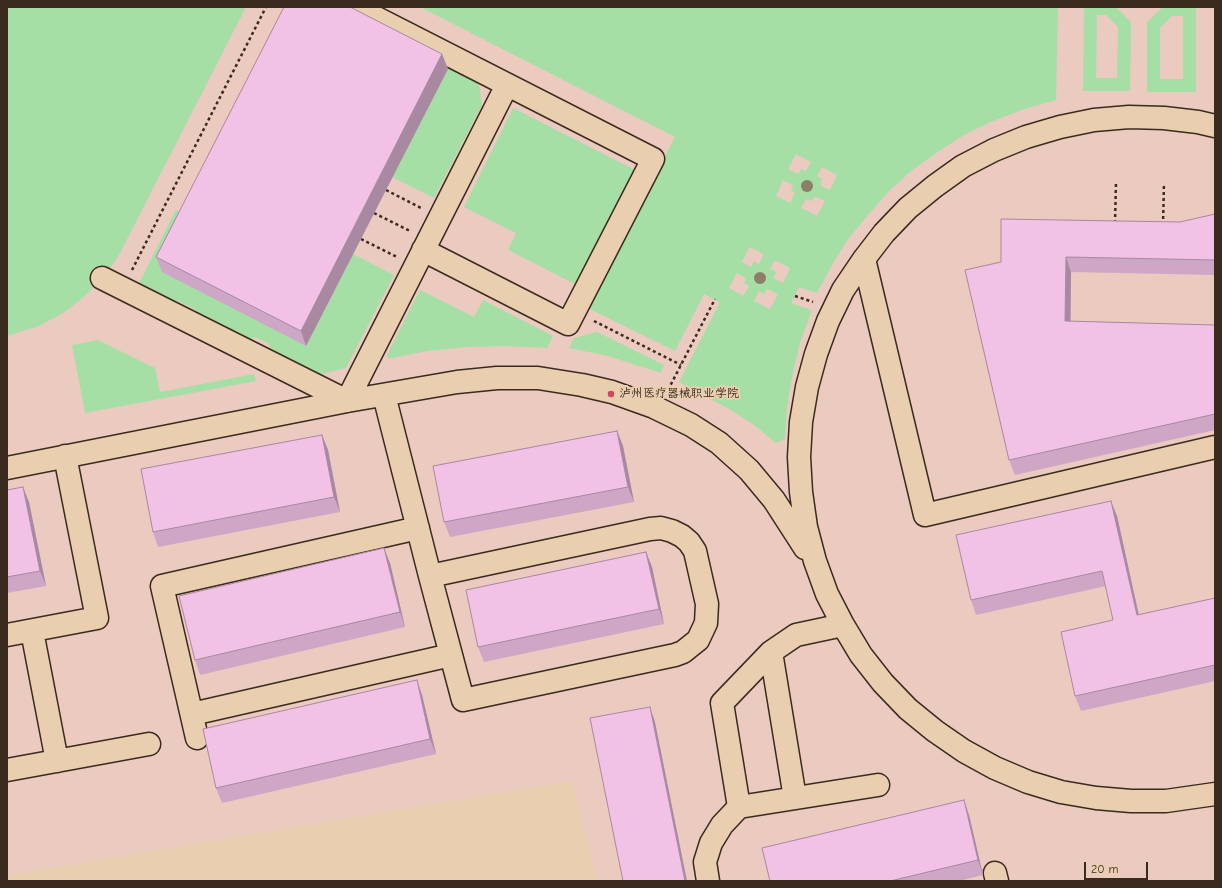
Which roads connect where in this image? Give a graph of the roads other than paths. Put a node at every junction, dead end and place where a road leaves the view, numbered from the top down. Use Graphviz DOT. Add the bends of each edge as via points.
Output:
graph roads {
  1 [pos="355,7"];
  2 [pos="507,85"];
  3 [pos="1215,126"];
  4 [pos="422,252"];
  5 [pos="864,259"];
  6 [pos="102,278"];
  7 [pos="384,395"];
  8 [pos="347,401"];
  9 [pos="1215,447"];
  10 [pos="65,456"];
  11 [pos="7,468"];
  12 [pos="418,528"];
  13 [pos="430,576"];
  14 [pos="827,594"];
  15 [pos="843,625"];
  16 [pos="32,631"];
  17 [pos="7,635"];
  18 [pos="770,652"];
  19 [pos="451,655"];
  20 [pos="192,714"];
  21 [pos="197,738"];
  22 [pos="149,744"];
  23 [pos="57,761"];
  24 [pos="7,770"];
  25 [pos="878,785"];
  26 [pos="1215,796"];
  27 [pos="795,798"];
  28 [pos="739,807"];
  29 [pos="708,881"];
  1 -- 2 [label="street"];
  2 -- 4 [label="street"];
  2 -- 4 [label="street" via="653,159 568,324"];
  3 -- 5 [label="street" via="1164,118 1129,117 1094,120 1026,137 963,166 935,186 908,208"];
  4 -- 8 [label="street"];
  5 -- 9 [label="street" via="925,515"];
  5 -- 14 [label="street" via="843,290 828,321 808,380 801,422 799,457 805,520 815,561"];
  6 -- 8 [label="street"];
  7 -- 8 [label="street"];
  7 -- 12 [label="street"];
  7 -- 14 [label="street" via="457,382 497,378 538,378 612,392 658,409 714,440 749,470 774,500 795,532"];
  8 -- 10 [label="street"];
  10 -- 11 [label="street"];
  10 -- 16 [label="street" via="97,618"];
  12 -- 13 [label="street"];
  12 -- 20 [label="street" via="162,586"];
  13 -- 19 [label="street"];
  13 -- 19 [label="street" via="661,528 672,531 689,542 698,560 707,604 706,623 698,640 675,655 463,700"];
  14 -- 15 [label="street"];
  15 -- 18 [label="street" via="796,636"];
  15 -- 26 [label="street" via="861,655 883,683 908,708 952,743 995,768 1061,792 1096,798 1131,802"];
  16 -- 17 [label="street"];
  16 -- 23 [label="street"];
  18 -- 27 [label="street"];
  18 -- 28 [label="street" via="722,703"];
  19 -- 20 [label="street"];
  20 -- 21 [label="street"];
  22 -- 23 [label="street"];
  23 -- 24 [label="street"];
  25 -- 27 [label="street"];
  27 -- 28 [label="street"];
  28 -- 29 [label="street" via="710,843 705,862"];
}
